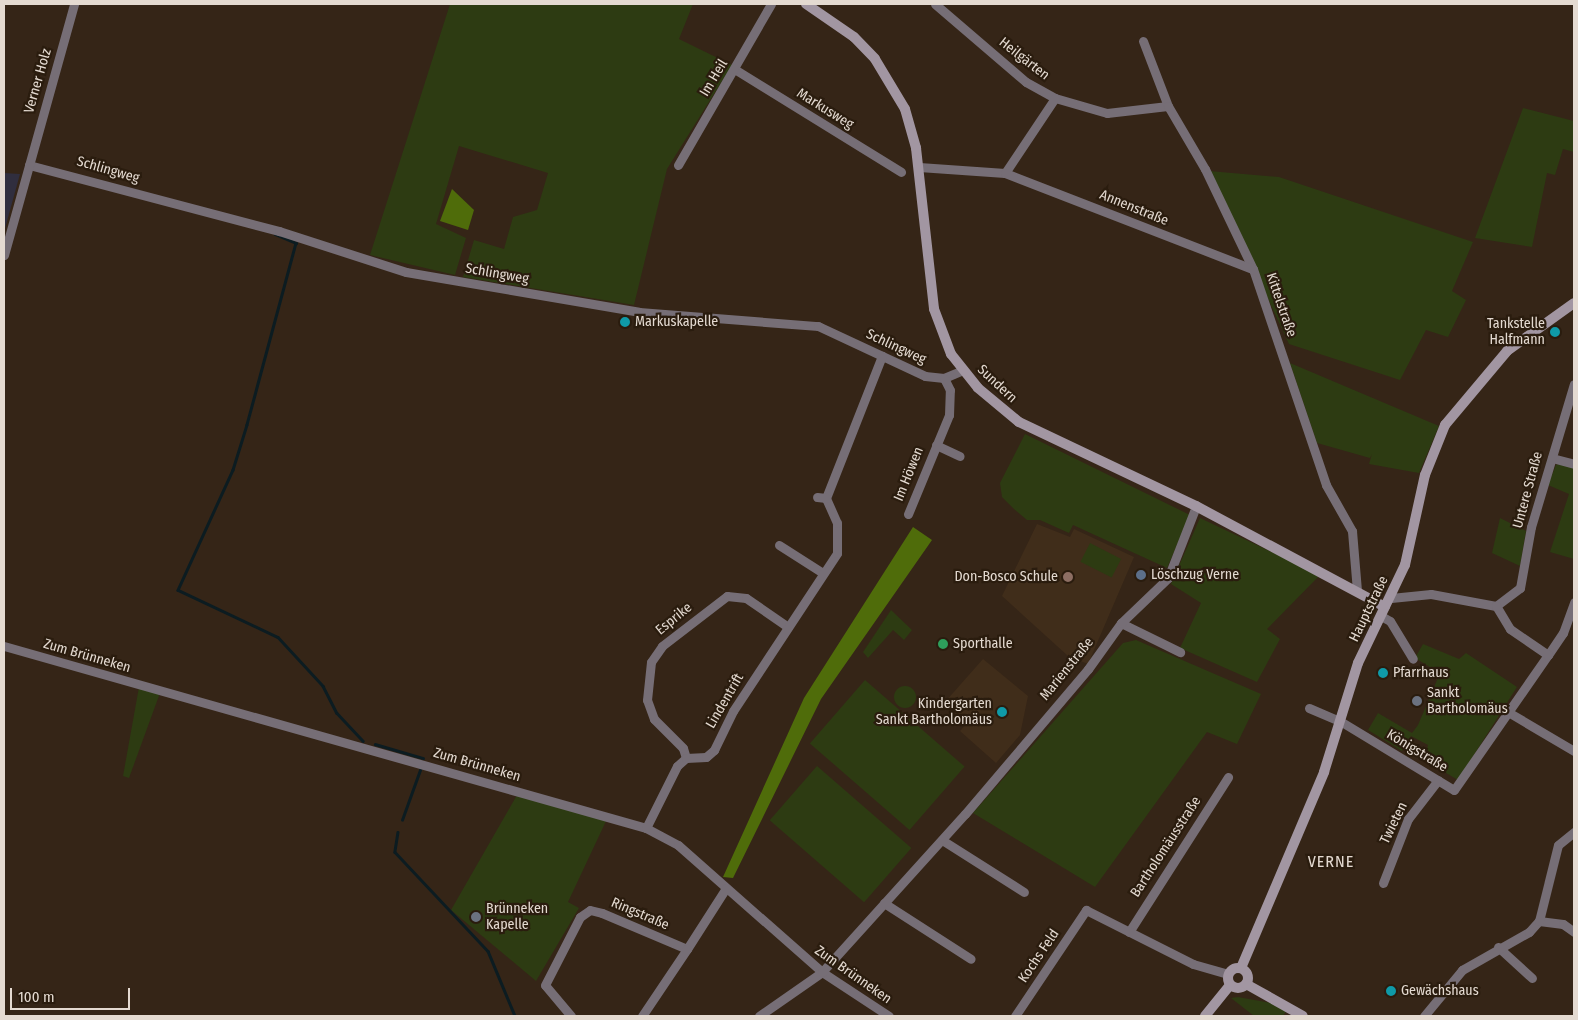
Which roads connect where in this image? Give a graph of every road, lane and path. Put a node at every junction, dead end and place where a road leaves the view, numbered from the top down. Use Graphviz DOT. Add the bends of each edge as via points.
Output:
graph roads {
  1 [pos="74,4"];
  2 [pos="771,4"];
  3 [pos="806,4"];
  4 [pos="935,4"];
  5 [pos="1143,41"];
  6 [pos="736,70"];
  7 [pos="1054,98"];
  8 [pos="1168,106"];
  9 [pos="28,165"];
  10 [pos="678,165"];
  11 [pos="919,167"];
  12 [pos="901,172"];
  13 [pos="1005,173"];
  14 [pos="4,255"];
  15 [pos="1253,269"];
  16 [pos="1574,303"];
  17 [pos="882,356"];
  18 [pos="963,370"];
  19 [pos="944,378"];
  20 [pos="1574,384"];
  21 [pos="936,445"];
  22 [pos="960,456"];
  23 [pos="1552,458"];
  24 [pos="1574,464"];
  25 [pos="1196,506"];
  26 [pos="908,514"];
  27 [pos="779,545"];
  28 [pos="823,573"];
  29 [pos="1356,590"];
  30 [pos="1574,602"];
  31 [pos="1496,606"];
  32 [pos="1386,607"];
  33 [pos="1120,623"];
  34 [pos="788,627"];
  35 [pos="4,646"];
  36 [pos="1180,652"];
  37 [pos="1548,655"];
  38 [pos="1413,659"];
  39 [pos="1309,708"];
  40 [pos="1508,712"];
  41 [pos="1340,721"];
  42 [pos="1574,751"];
  43 [pos="686,758"];
  44 [pos="1228,776"];
  45 [pos="1438,780"];
  46 [pos="646,828"];
  47 [pos="1574,832"];
  48 [pos="942,840"];
  49 [pos="1383,883"];
  50 [pos="726,888"];
  51 [pos="1024,892"];
  52 [pos="884,903"];
  53 [pos="1538,921"];
  54 [pos="1129,932"];
  55 [pos="1574,932"];
  56 [pos="1498,947"];
  57 [pos="687,949"];
  58 [pos="971,959"];
  59 [pos="1241,968"];
  60 [pos="822,972"];
  61 [pos="1228,974"];
  62 [pos="1532,978"];
  63 [pos="1246,984"];
  64 [pos="1230,985"];
  65 [pos="571,1016"];
  66 [pos="642,1016"];
  67 [pos="759,1016"];
  68 [pos="889,1016"];
  69 [pos="1015,1016"];
  70 [pos="1205,1016"];
  71 [pos="1303,1016"];
  72 [pos="1424,1016"];
  1 -- 9 [label="street, Verner Holz"];
  2 -- 6 [label="street, Im Heil"];
  3 -- 11 [label="street, Sundern" via="854,37 886,74 904,109"];
  4 -- 7 [label="street, Heilgärten" via="1026,82"];
  5 -- 8 [label="street, Kittelstraße"];
  6 -- 10 [label="street, Im Heil"];
  6 -- 12 [label="street, Markusweg"];
  7 -- 8 [label="street, Heilgärten" via="1107,113"];
  7 -- 13 [label="street"];
  8 -- 15 [label="street, Kittelstraße" via="1206,169"];
  9 -- 14 [label="street, Verner Holz"];
  9 -- 17 [label="street, Schlingweg" via="279,231 406,272 639,312 818,326"];
  11 -- 13 [label="street, Annenstraße"];
  11 -- 18 [label="street, Sundern" via="934,310"];
  13 -- 15 [label="street, Annenstraße"];
  15 -- 29 [label="street, Kittelstraße" via="1326,485 1352,531"];
  16 -- 32 [label="street, Hauptstraße" via="1508,351 1445,425 1427,471 1405,565"];
  17 -- 19 [label="street, Schlingweg" via="925,376"];
  17 -- 28 [label="street, Lindentrift" via="821,497 840,538 837,553"];
  18 -- 19 [label="street"];
  18 -- 25 [label="street, Sundern" via="1019,422"];
  19 -- 21 [label="street, Im Höwen" via="951,401"];
  20 -- 23 [label="street, Untere Straße"];
  21 -- 22 [label="street, Im Höwen"];
  21 -- 26 [label="street, Im Höwen"];
  23 -- 24 [label="street"];
  23 -- 31 [label="street, Untere Straße" via="1531,527 1525,577 1520,588"];
  25 -- 29 [label="street, Sundern"];
  25 -- 33 [label="street, Marienstraße" via="1168,578"];
  27 -- 28 [label="street"];
  28 -- 34 [label="street, Lindentrift"];
  29 -- 32 [label="street, Sundern"];
  30 -- 37 [label="street, Königstraße" via="1563,633"];
  31 -- 32 [label="street" via="1431,594"];
  31 -- 37 [label="street" via="1510,629"];
  32 -- 38 [label="street" via="1390,621"];
  32 -- 41 [label="street, Hauptstraße" via="1358,663"];
  33 -- 36 [label="street"];
  33 -- 48 [label="street, Marienstraße" via="1088,669"];
  34 -- 43 [label="street, Lindentrift" via="714,750 706,757"];
  34 -- 43 [label="street, Esprike" via="746,598 727,596 662,646 651,662 647,700 654,719 683,748"];
  35 -- 46 [label="street, Zum Brünneken"];
  37 -- 40 [label="street, Königstraße"];
  39 -- 41 [label="street, Königstraße"];
  40 -- 42 [label="street"];
  40 -- 45 [label="street, Königstraße" via="1460,787 1454,790"];
  41 -- 45 [label="street, Königstraße"];
  41 -- 59 [label="street, Hauptstraße" via="1324,772"];
  43 -- 46 [label="street" via="677,766"];
  44 -- 54 [label="street, Bartholomäusstraße"];
  45 -- 49 [label="street, Twieten" via="1408,819"];
  46 -- 50 [label="street, Zum Brünneken" via="678,845"];
  47 -- 53 [label="street" via="1558,845"];
  48 -- 51 [label="street"];
  48 -- 52 [label="street, Marienstraße"];
  50 -- 57 [label="street"];
  50 -- 60 [label="street, Zum Brünneken"];
  52 -- 58 [label="street"];
  52 -- 60 [label="street, Marienstraße"];
  53 -- 55 [label="street" via="1563,924"];
  53 -- 56 [label="street" via="1529,932"];
  54 -- 61 [label="street" via="1193,964"];
  54 -- 69 [label="street, Kochs Feld" via="1086,910"];
  56 -- 62 [label="street"];
  56 -- 72 [label="street" via="1462,970"];
  57 -- 65 [label="street, Ringstraße" via="590,910 580,917 545,985"];
  57 -- 66 [label="street"];
  59 -- 61 [label="street"];
  59 -- 63 [label="street" via="1248,975"];
  60 -- 67 [label="street, Marienstraße"];
  60 -- 68 [label="street, Zum Brünneken"];
  61 -- 64 [label="street"];
  63 -- 64 [label="street" via="1238,988"];
  63 -- 71 [label="street"];
  64 -- 70 [label="street"];
}
